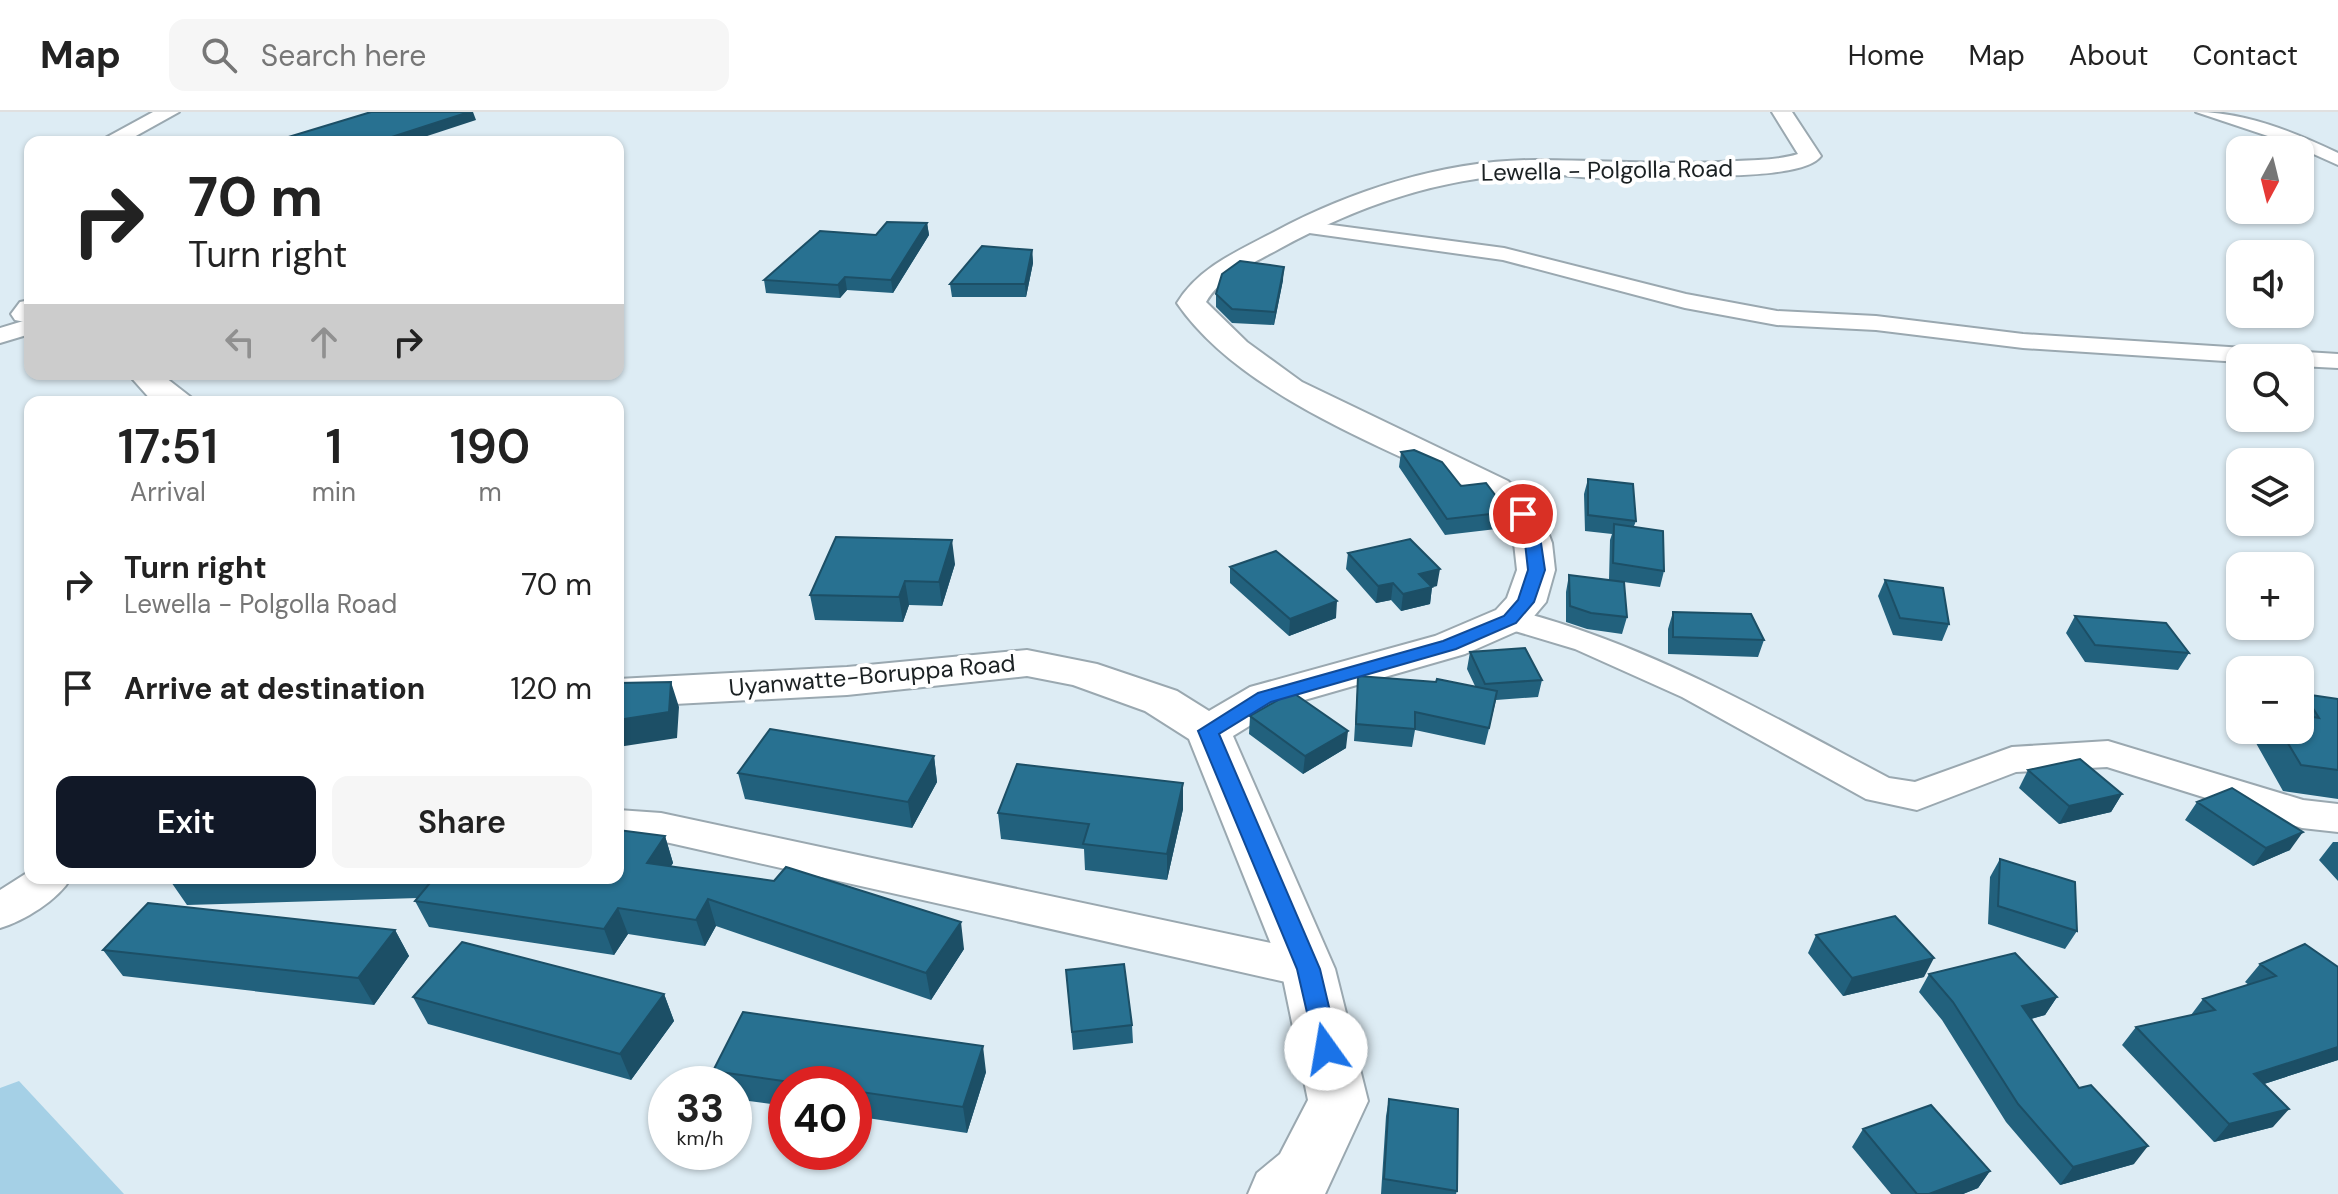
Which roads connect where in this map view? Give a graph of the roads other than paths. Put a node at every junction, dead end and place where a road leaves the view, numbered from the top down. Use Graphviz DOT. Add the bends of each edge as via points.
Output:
graph roads {
  1 [pos="169,112"];
  2 [pos="1782,112"];
  3 [pos="2204,112"];
  4 [pos="121,136"];
  5 [pos="2338,160"];
  6 [pos="1302,227"];
  7 [pos="24,328"];
  8 [pos="0,336"];
  9 [pos="2226,354"];
  10 [pos="2314,360"];
  11 [pos="2338,361"];
  12 [pos="149,380"];
  13 [pos="165,396"];
  14 [pos="1510,619"];
  15 [pos="624,693"];
  16 [pos="1208,731"];
  17 [pos="2338,818"];
  18 [pos="624,824"];
  19 [pos="41,884"];
  20 [pos="0,912"];
  21 [pos="1308,969"];
  22 [pos="1280,1194"];
  1 -- 4 [label="street"];
  2 -- 6 [label="street, Lewella - Polgolla Road" via="1810,156 1800,161 1711,170 1535,167 1475,172 1418,184"];
  3 -- 5 [label="street" via="2295,139"];
  6 -- 9 [label="street" via="1504,254 1685,301 1777,318"];
  6 -- 14 [label="street, Lewella - Polgolla Road" via="1230,267 1197,290 1191,303 1237,348 1291,389 1496,488 1523,514 1536,570 1526,602"];
  7 -- 8 [label="street"];
  10 -- 11 [label="street"];
  12 -- 13 [label="street"];
  14 -- 16 [label="street" via="1450,645 1265,697"];
  14 -- 17 [label="street" via="1587,642 1694,689 1880,790 1917,796 2012,760 2108,754 2302,814"];
  15 -- 16 [label="street, Uyanwatte-Boruppa Road" via="847,681 1027,663 1082,673 1161,701"];
  16 -- 21 [label="street"];
  18 -- 21 [label="street" via="661,827"];
  19 -- 20 [label="street"];
  21 -- 22 [label="street" via="1338,1101 1302,1175"];
}
